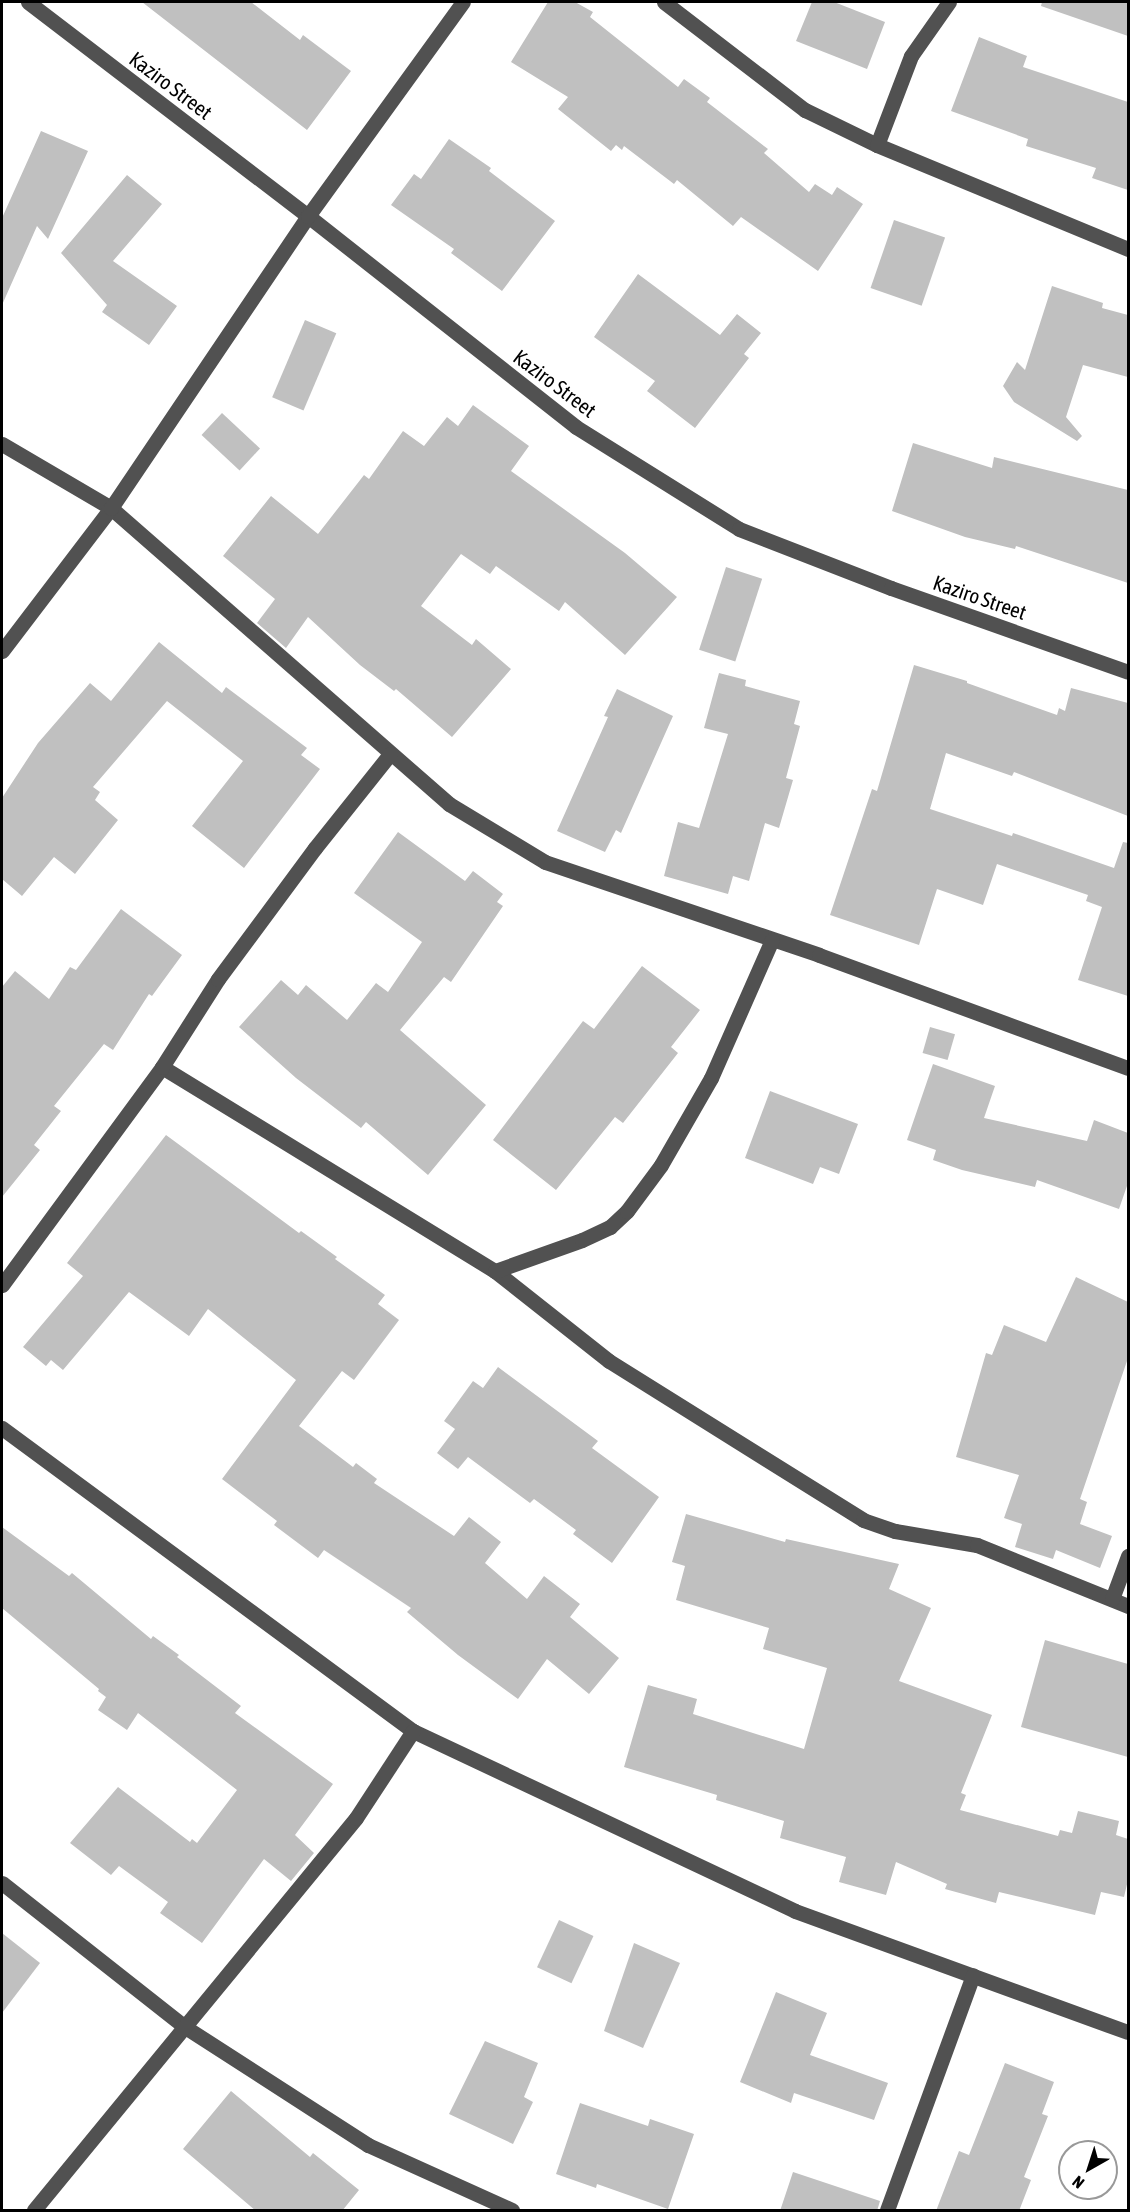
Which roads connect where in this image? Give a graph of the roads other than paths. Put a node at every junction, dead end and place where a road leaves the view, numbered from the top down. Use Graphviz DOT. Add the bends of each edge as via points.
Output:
graph roads {
  1 [pos="28,2"];
  2 [pos="463,2"];
  3 [pos="664,2"];
  4 [pos="949,2"];
  5 [pos="878,145"];
  6 [pos="308,216"];
  7 [pos="1128,249"];
  8 [pos="2,444"];
  9 [pos="111,508"];
  10 [pos="2,651"];
  11 [pos="1128,672"];
  12 [pos="390,754"];
  13 [pos="772,940"];
  14 [pos="162,1067"];
  15 [pos="1128,1068"];
  16 [pos="495,1271"];
  17 [pos="2,1285"];
  18 [pos="2,1428"];
  19 [pos="1128,1556"];
  20 [pos="1112,1599"];
  21 [pos="1128,1606"];
  22 [pos="413,1731"];
  23 [pos="2,1883"];
  24 [pos="973,1975"];
  25 [pos="185,2027"];
  26 [pos="1128,2032"];
  27 [pos="34,2211"];
  28 [pos="512,2211"];
  29 [pos="887,2211"];
  1 -- 6 [label="street, Kaziro Street"];
  2 -- 6 [label="street"];
  3 -- 5 [label="street" via="805,110"];
  4 -- 5 [label="street" via="911,56"];
  5 -- 7 [label="street"];
  6 -- 9 [label="street"];
  6 -- 11 [label="street, Kaziro Street" via="576,427 739,529"];
  8 -- 9 [label="street"];
  9 -- 10 [label="street"];
  9 -- 12 [label="street"];
  12 -- 13 [label="street" via="449,804 545,862"];
  12 -- 14 [label="street" via="218,979"];
  13 -- 15 [label="street"];
  13 -- 16 [label="street" via="711,1078 661,1166 627,1211 610,1227 582,1240"];
  14 -- 16 [label="street"];
  14 -- 17 [label="street"];
  16 -- 20 [label="street" via="609,1361 863,1520 895,1531 977,1545"];
  18 -- 22 [label="street"];
  19 -- 20 [label="street"];
  20 -- 21 [label="street"];
  22 -- 24 [label="street" via="795,1911"];
  22 -- 25 [label="street" via="356,1818"];
  23 -- 25 [label="street"];
  24 -- 26 [label="street"];
  24 -- 29 [label="street"];
  25 -- 27 [label="street"];
  25 -- 28 [label="street" via="368,2145"];
}
